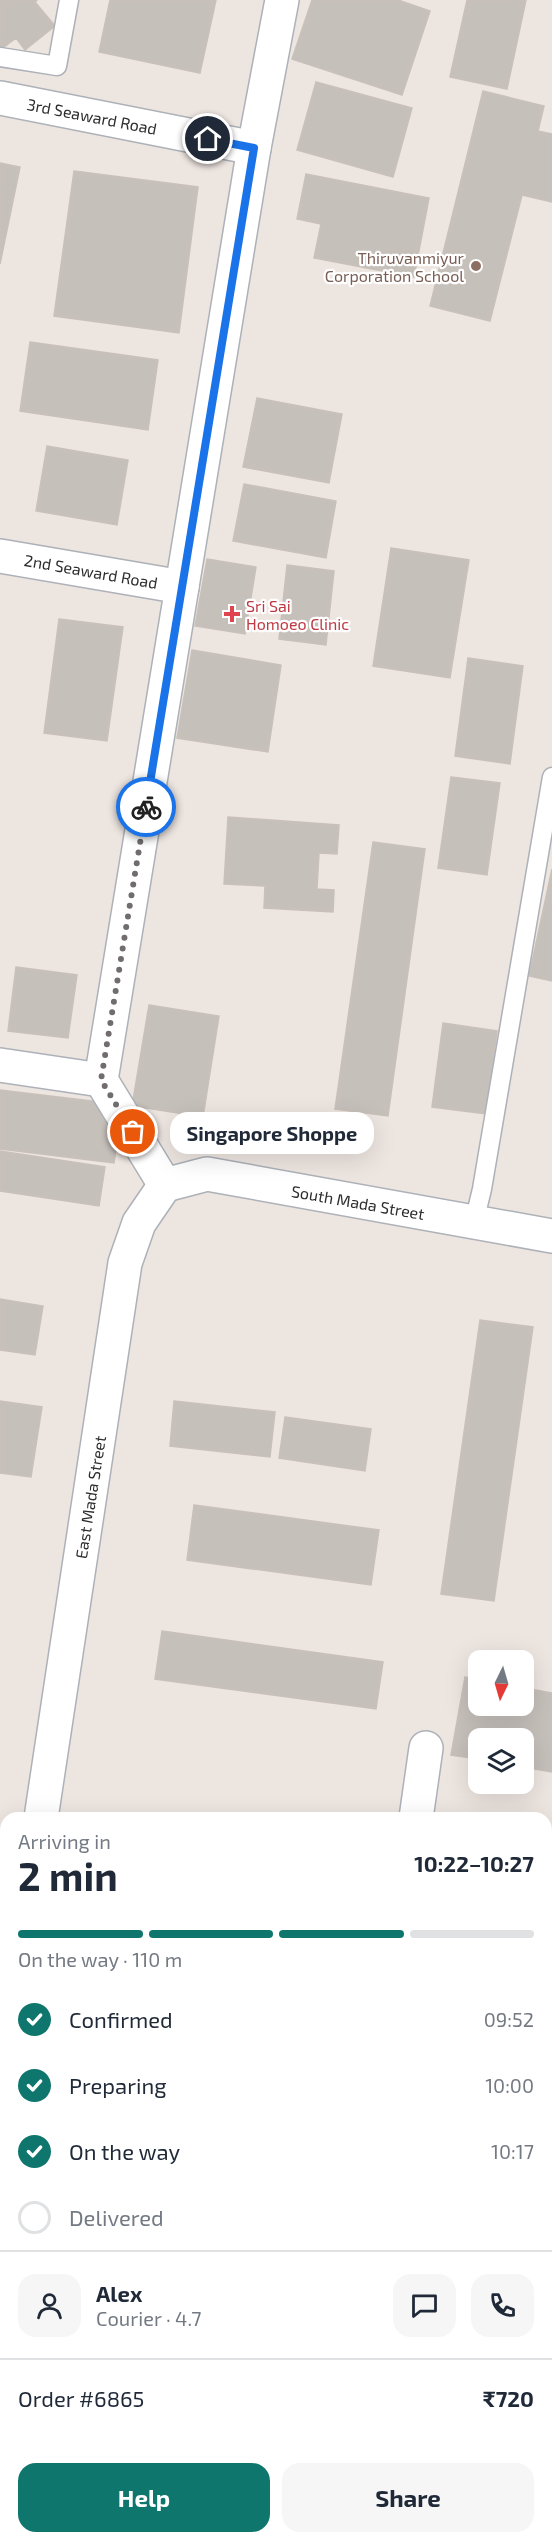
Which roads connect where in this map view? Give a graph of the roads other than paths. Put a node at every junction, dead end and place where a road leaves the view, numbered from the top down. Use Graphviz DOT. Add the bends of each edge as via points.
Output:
graph roads {
  1 [pos="69,0"];
  2 [pos="282,0"];
  3 [pos="0,57"];
  4 [pos="0,98"];
  5 [pos="254,148"];
  6 [pos="0,556"];
  7 [pos="182,587"];
  8 [pos="552,777"];
  9 [pos="0,1065"];
  10 [pos="101,1080"];
  11 [pos="165,1185"];
  12 [pos="474,1222"];
  13 [pos="552,1236"];
  14 [pos="426,1748"];
  15 [pos="43,1812"];
  16 [pos="417,1812"];
  1 -- 3 [label="lane" via="57,66"];
  2 -- 5 [label="street"];
  4 -- 5 [label="street, 3rd Seaward Road"];
  5 -- 7 [label="street"];
  6 -- 7 [label="street, 2nd Seaward Road"];
  7 -- 10 [label="street"];
  8 -- 12 [label="lane"];
  9 -- 10 [label="street"];
  10 -- 11 [label="street"];
  11 -- 12 [label="street, South Mada Street" via="207,1174"];
  11 -- 15 [label="street, East Mada Street" via="139,1223 125,1263"];
  12 -- 13 [label="street, South Mada Street"];
  14 -- 16 [label="street"];
}
